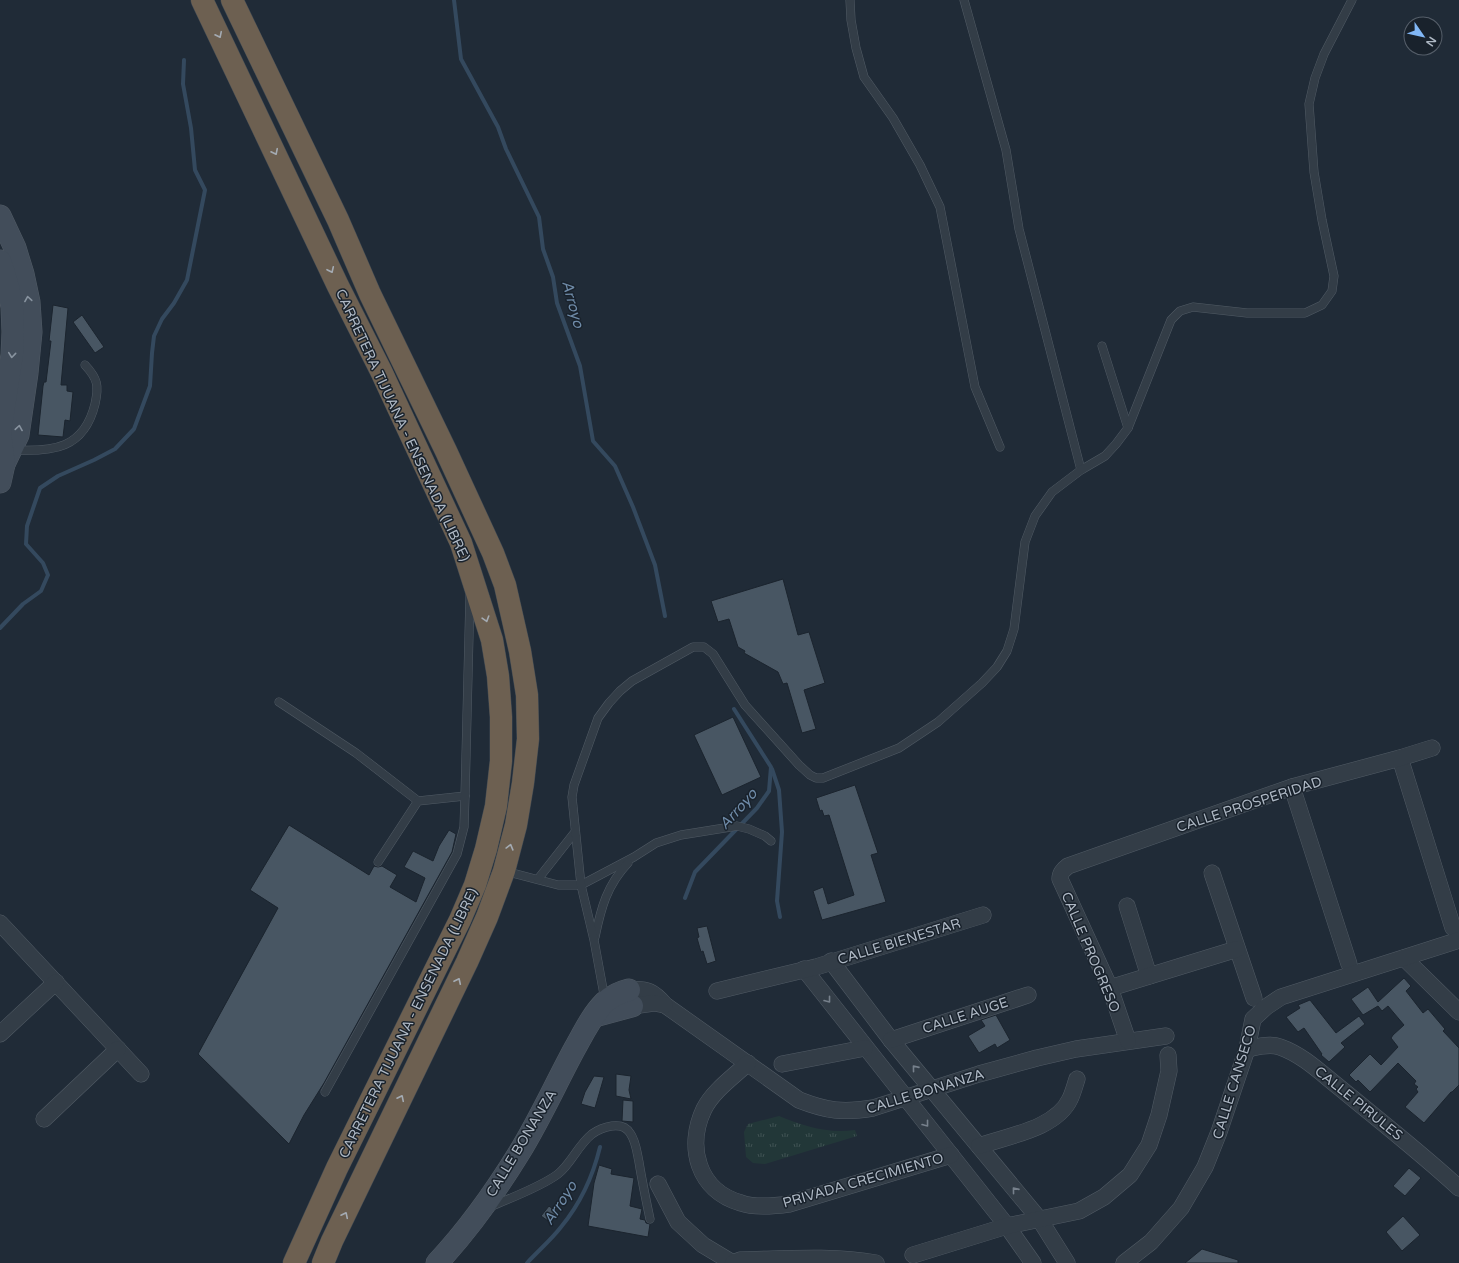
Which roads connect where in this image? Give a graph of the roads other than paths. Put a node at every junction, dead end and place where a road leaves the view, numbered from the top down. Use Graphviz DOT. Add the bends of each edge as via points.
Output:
graph roads {
  1 [pos="202,0"];
  2 [pos="232,0"];
  3 [pos="850,0"];
  4 [pos="964,0"];
  5 [pos="1352,0"];
  6 [pos="0,216"];
  7 [pos="0,261"];
  8 [pos="1102,346"];
  9 [pos="85,365"];
  10 [pos="1128,428"];
  11 [pos="1000,447"];
  12 [pos="4,461"];
  13 [pos="1081,470"];
  14 [pos="470,571"];
  15 [pos="279,702"];
  16 [pos="1432,748"];
  17 [pos="1400,758"];
  18 [pos="1292,788"];
  19 [pos="465,796"];
  20 [pos="418,801"];
  21 [pos="575,832"];
  22 [pos="771,841"];
  23 [pos="634,857"];
  24 [pos="378,862"];
  25 [pos="1068,866"];
  26 [pos="504,870"];
  27 [pos="1212,873"];
  28 [pos="538,879"];
  29 [pos="581,885"];
  30 [pos="1127,906"];
  31 [pos="983,915"];
  32 [pos="0,923"];
  33 [pos="1456,934"];
  34 [pos="594,940"];
  35 [pos="1237,948"];
  36 [pos="1404,958"];
  37 [pos="831,961"];
  38 [pos="1349,964"];
  39 [pos="810,968"];
  40 [pos="1150,976"];
  41 [pos="56,982"];
  42 [pos="1110,988"];
  43 [pos="716,991"];
  44 [pos="1028,995"];
  45 [pos="631,998"];
  46 [pos="1254,998"];
  47 [pos="602,1010"];
  48 [pos="1459,1012"];
  49 [pos="0,1034"];
  50 [pos="1166,1036"];
  51 [pos="897,1038"];
  52 [pos="1128,1041"];
  53 [pos="865,1048"];
  54 [pos="118,1049"];
  55 [pos="1247,1049"];
  56 [pos="1168,1055"];
  57 [pos="748,1063"];
  58 [pos="782,1064"];
  59 [pos="141,1074"];
  60 [pos="1077,1078"];
  61 [pos="932,1090"];
  62 [pos="325,1092"];
  63 [pos="906,1098"];
  64 [pos="44,1118"];
  65 [pos="979,1146"];
  66 [pos="951,1155"];
  67 [pos="658,1184"];
  68 [pos="1459,1188"];
  69 [pos="480,1211"];
  70 [pos="650,1219"];
  71 [pos="1040,1220"];
  72 [pos="1007,1226"];
  73 [pos="332,1241"];
  74 [pos="913,1255"];
  75 [pos="294,1263"];
  76 [pos="323,1263"];
  77 [pos="328,1263"];
  78 [pos="437,1263"];
  79 [pos="733,1263"];
  80 [pos="876,1263"];
  81 [pos="1033,1263"];
  82 [pos="1067,1263"];
  83 [pos="1124,1263"];
  1 -- 14 [label="highway, CARRETERA TIJUANA - ENSENADA (LIBRE), one-way" via="384,378 461,543"];
  26 -- 2 [label="highway, CARRETERA TIJUANA - ENSENADA (LIBRE), one-way" via="517,818 528,739 527,695 505,586 493,553 446,451"];
  3 -- 11 [label="lane" via="850,20 864,77 893,118 920,165 940,208 975,387"];
  4 -- 13 [label="lane" via="1006,150 1019,229"];
  5 -- 10 [label="lane" via="1324,54 1309,104 1314,172 1334,276 1332,291 1322,305 1305,313 1247,313 1193,307 1180,311 1172,320"];
  12 -- 6 [label="street, one-way" via="18,435 31,332 29,302 23,274 15,248"];
  7 -- 12 [label="street, one-way" via="12,307 13,332 0,432"];
  8 -- 10 [label="lane"];
  9 -- 12 [label="lane" via="93,373 98,393 85,429 78,437 60,447"];
  10 -- 13 [label="lane" via="1105,456"];
  13 -- 21 [label="lane" via="1052,492 1035,516 1025,542 1014,629 1007,652 982,683 938,722 899,748 823,778 816,778 798,765 745,705 713,654 704,648 693,647 632,682 609,703 598,718 574,785 572,797"];
  14 -- 19 [label="lane"];
  14 -- 75 [label="highway, CARRETERA TIJUANA - ENSENADA (LIBRE), one-way" via="492,640 499,689 501,761 496,806 486,849 475,885 460,920 337,1168"];
  15 -- 20 [label="lane" via="356,753"];
  16 -- 17 [label="street, CALLE PROSPERIDAD"];
  17 -- 18 [label="street, CALLE PROSPERIDAD"];
  17 -- 33 [label="street"];
  18 -- 25 [label="street, CALLE PROSPERIDAD"];
  18 -- 38 [label="street"];
  19 -- 20 [label="lane"];
  19 -- 62 [label="lane" via="464,827 457,854"];
  20 -- 24 [label="lane"];
  21 -- 28 [label="lane"];
  21 -- 29 [label="lane"];
  22 -- 23 [label="lane" via="765,836 737,826 681,835 656,843"];
  23 -- 29 [label="lane"];
  23 -- 34 [label="lane" via="609,889 600,909"];
  25 -- 42 [label="street, CALLE PROGRESO" via="1060,874 1060,879"];
  26 -- 28 [label="lane"];
  73 -- 26 [label="highway, CARRETERA TIJUANA - ENSENADA (LIBRE), one-way" via="467,962"];
  27 -- 35 [label="street"];
  28 -- 29 [label="lane" via="558,885"];
  29 -- 34 [label="lane"];
  30 -- 40 [label="street"];
  31 -- 37 [label="street, CALLE BIENESTAR"];
  32 -- 41 [label="street"];
  33 -- 36 [label="street, CALLE CANSECO"];
  34 -- 47 [label="lane"];
  35 -- 40 [label="street"];
  35 -- 46 [label="street"];
  36 -- 48 [label="street"];
  36 -- 55 [label="street, CALLE CANSECO" via="1281,997 1253,1019"];
  37 -- 39 [label="street, CALLE BIENESTAR"];
  37 -- 51 [label="street"];
  39 -- 43 [label="street, CALLE BIENESTAR"];
  39 -- 53 [label="street, one-way"];
  40 -- 42 [label="street"];
  41 -- 49 [label="street"];
  41 -- 54 [label="street"];
  42 -- 52 [label="street, CALLE PROGRESO"];
  44 -- 51 [label="street, CALLE AUGE"];
  45 -- 47 [label="street, CALLE BONANZA"];
  45 -- 57 [label="street, CALLE BONANZA" via="665,1005"];
  47 -- 69 [label="street, CALLE BONANZA" via="574,1050 520,1151"];
  50 -- 52 [label="street, CALLE BONANZA"];
  61 -- 51 [label="street, one-way"];
  52 -- 61 [label="street, CALLE BONANZA" via="1037,1058"];
  53 -- 58 [label="street"];
  53 -- 63 [label="street"];
  54 -- 59 [label="street"];
  54 -- 64 [label="street"];
  55 -- 68 [label="street, CALLE PIRULES" via="1263,1045 1279,1046 1298,1056 1372,1113"];
  55 -- 83 [label="street, CALLE CANSECO" via="1205,1167 1180,1208 1151,1242"];
  56 -- 71 [label="street" via="1169,1070 1159,1114 1149,1145 1130,1175 1104,1197 1079,1211"];
  57 -- 63 [label="street, CALLE BONANZA" via="798,1100 819,1108 855,1111"];
  57 -- 66 [label="street, PRIVADA CRECIMIENTO" via="713,1095 704,1109 696,1132 698,1162 708,1184 741,1204 789,1204"];
  60 -- 65 [label="street" via="1070,1100 1056,1116 1038,1127"];
  61 -- 63 [label="street, CALLE BONANZA"];
  61 -- 65 [label="street"];
  63 -- 66 [label="street, one-way"];
  71 -- 65 [label="street, one-way"];
  66 -- 72 [label="street"];
  67 -- 79 [label="street" via="678,1222 703,1245"];
  69 -- 70 [label="lane" via="551,1179 592,1134 612,1126 622,1126 630,1132 635,1146"];
  69 -- 78 [label="street, CALLE BONANZA"];
  71 -- 72 [label="street"];
  71 -- 82 [label="street"];
  72 -- 74 [label="street"];
  72 -- 81 [label="street"];
  73 -- 76 [label="highway, CARRETERA TIJUANA - ENSENADA (LIBRE)"];
  73 -- 77 [label="highway"];
  79 -- 80 [label="street" via="740,1260 819,1259"];
}
